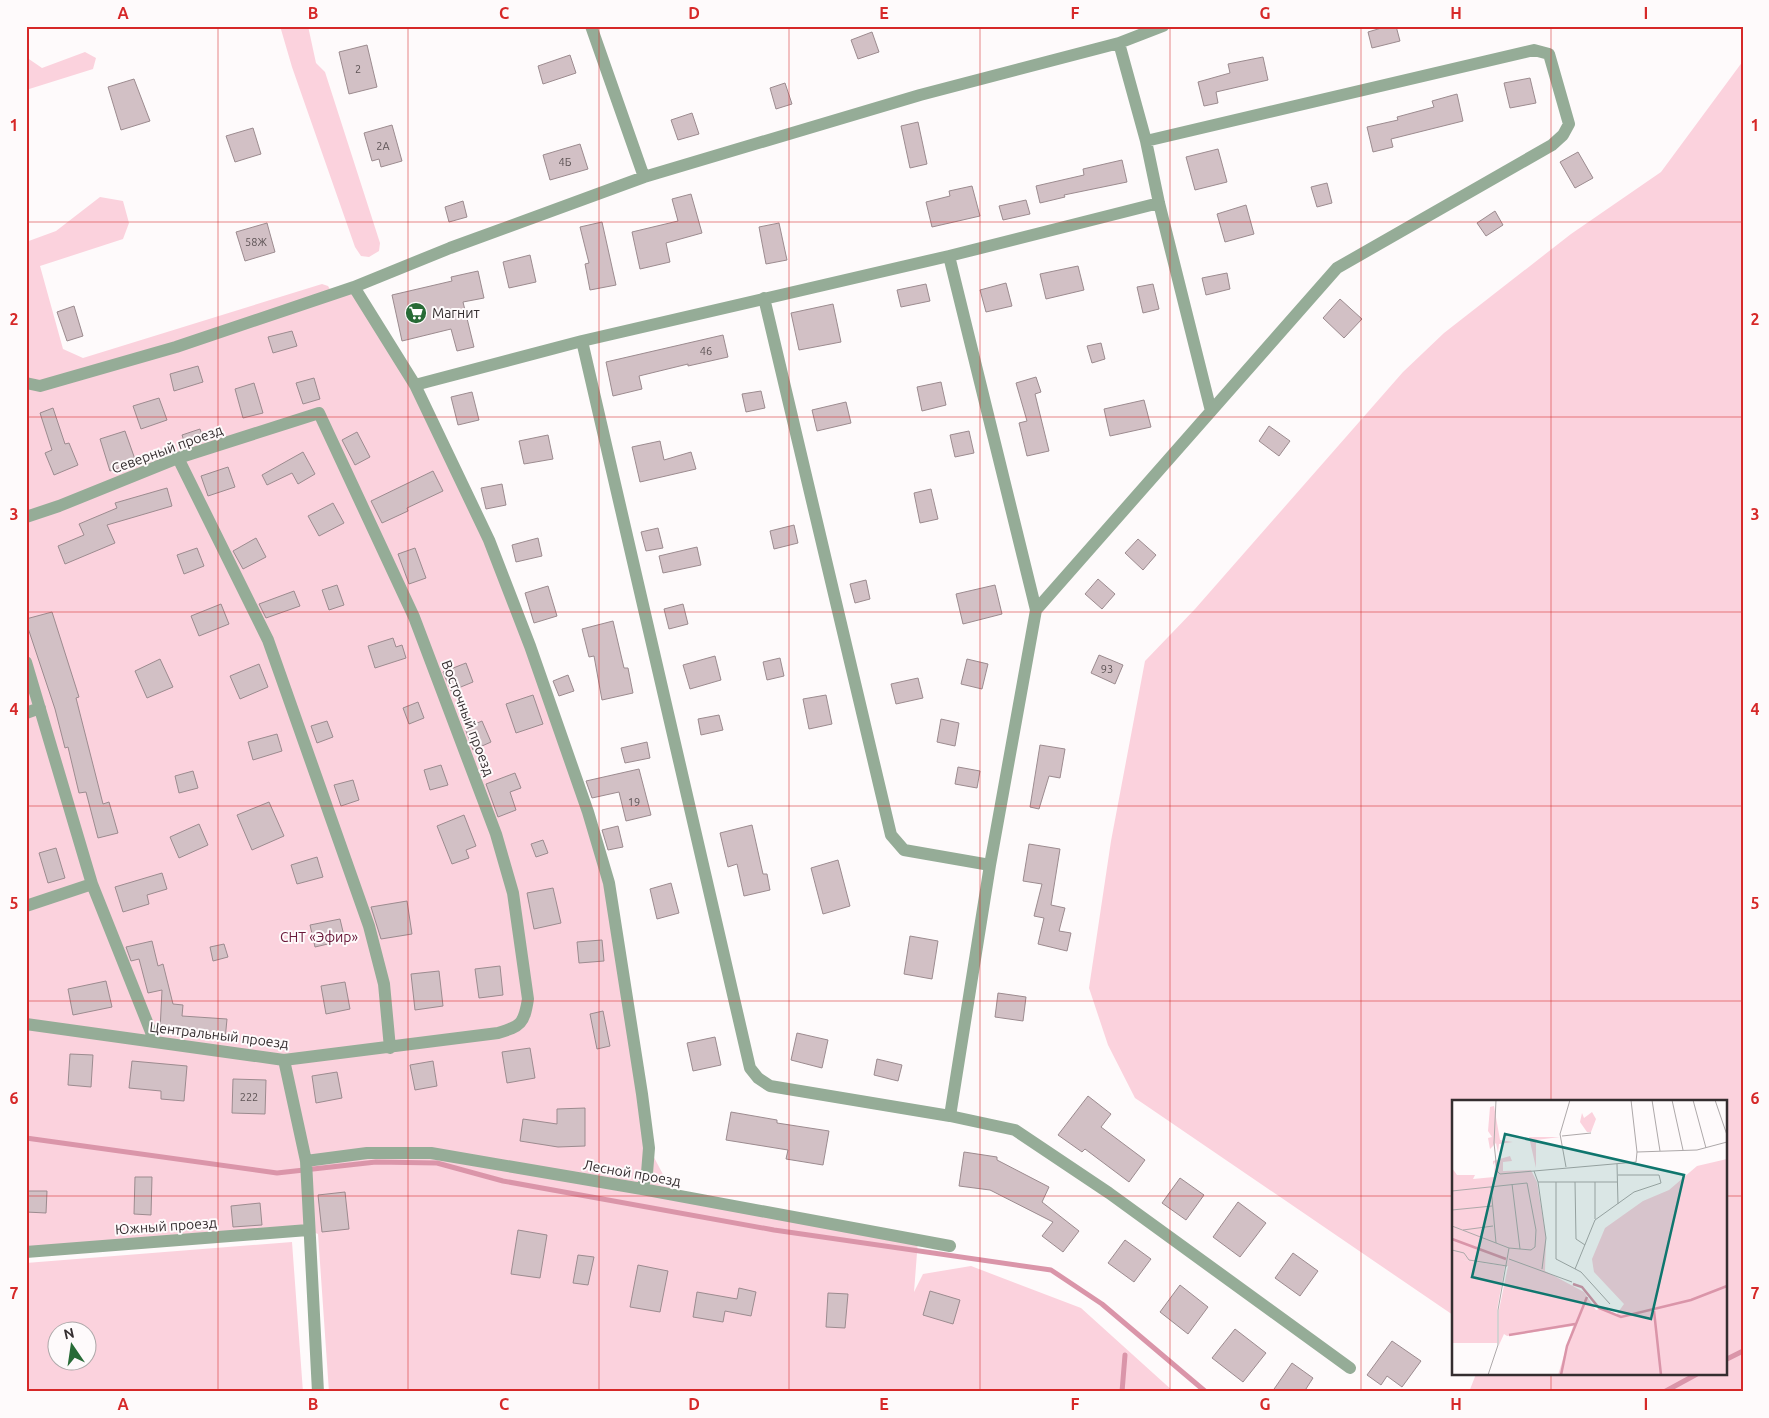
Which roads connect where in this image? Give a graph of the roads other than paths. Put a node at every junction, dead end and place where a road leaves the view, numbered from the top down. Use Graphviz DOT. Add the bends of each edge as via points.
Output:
graph roads {
  1 [pos="591,26"];
  2 [pos="1163,26"];
  3 [pos="1119,43"];
  4 [pos="1146,141"];
  5 [pos="644,177"];
  6 [pos="1159,203"];
  7 [pos="949,256"];
  8 [pos="354,287"];
  9 [pos="764,298"];
  10 [pos="582,341"];
  11 [pos="26,383"];
  12 [pos="415,384"];
  13 [pos="1211,411"];
  14 [pos="319,413"];
  15 [pos="178,458"];
  16 [pos="26,517"];
  17 [pos="1036,610"];
  18 [pos="26,662"];
  19 [pos="40,708"];
  20 [pos="26,713"];
  21 [pos="990,865"];
  22 [pos="92,884"];
  23 [pos="26,906"];
  24 [pos="26,1024"];
  25 [pos="498,1033"];
  26 [pos="155,1042"];
  27 [pos="390,1048"];
  28 [pos="284,1060"];
  29 [pos="950,1116"];
  30 [pos="306,1160"];
  31 [pos="642,1189"];
  32 [pos="308,1230"];
  33 [pos="950,1246"];
  34 [pos="26,1252"];
  35 [pos="1350,1368"];
  36 [pos="318,1392"];
  1 -- 5 [label="street"];
  2 -- 3 [label="street"];
  3 -- 4 [label="street"];
  3 -- 5 [label="street" via="920,95"];
  4 -- 6 [label="street"];
  4 -- 13 [label="street" via="1534,50 1549,54 1570,124 1552,145 1337,268"];
  5 -- 8 [label="street"];
  6 -- 7 [label="street"];
  6 -- 13 [label="street"];
  7 -- 9 [label="street"];
  7 -- 17 [label="street"];
  8 -- 11 [label="street" via="176,347 40,386"];
  8 -- 12 [label="street"];
  9 -- 10 [label="street"];
  9 -- 21 [label="street" via="891,835 904,850"];
  10 -- 12 [label="street"];
  10 -- 29 [label="street" via="750,1068 770,1086"];
  12 -- 31 [label="street" via="496,558 534,655 609,883 649,1148"];
  13 -- 17 [label="street"];
  14 -- 15 [label="street, Северный проезд"];
  14 -- 25 [label="street, Восточный проезд" via="414,617 496,834 513,894 528,998 526,1014 517,1027"];
  15 -- 16 [label="street, Северный проезд"];
  15 -- 27 [label="street" via="268,640 369,926 384,984"];
  17 -- 21 [label="street"];
  18 -- 19 [label="street"];
  19 -- 20 [label="street"];
  19 -- 22 [label="street"];
  21 -- 29 [label="street"];
  22 -- 23 [label="street"];
  22 -- 26 [label="street"];
  24 -- 26 [label="street, Центральный проезд"];
  25 -- 27 [label="street, Центральный проезд"];
  26 -- 28 [label="street, Центральный проезд"];
  27 -- 28 [label="street, Центральный проезд"];
  28 -- 30 [label="street"];
  29 -- 35 [label="street" via="1015,1130 1118,1199"];
  30 -- 31 [label="street, Лесной проезд" via="367,1153 431,1153"];
  30 -- 32 [label="street"];
  31 -- 33 [label="street, Лесной проезд"];
  32 -- 34 [label="street, Южный проезд"];
  32 -- 36 [label="street"];
}
